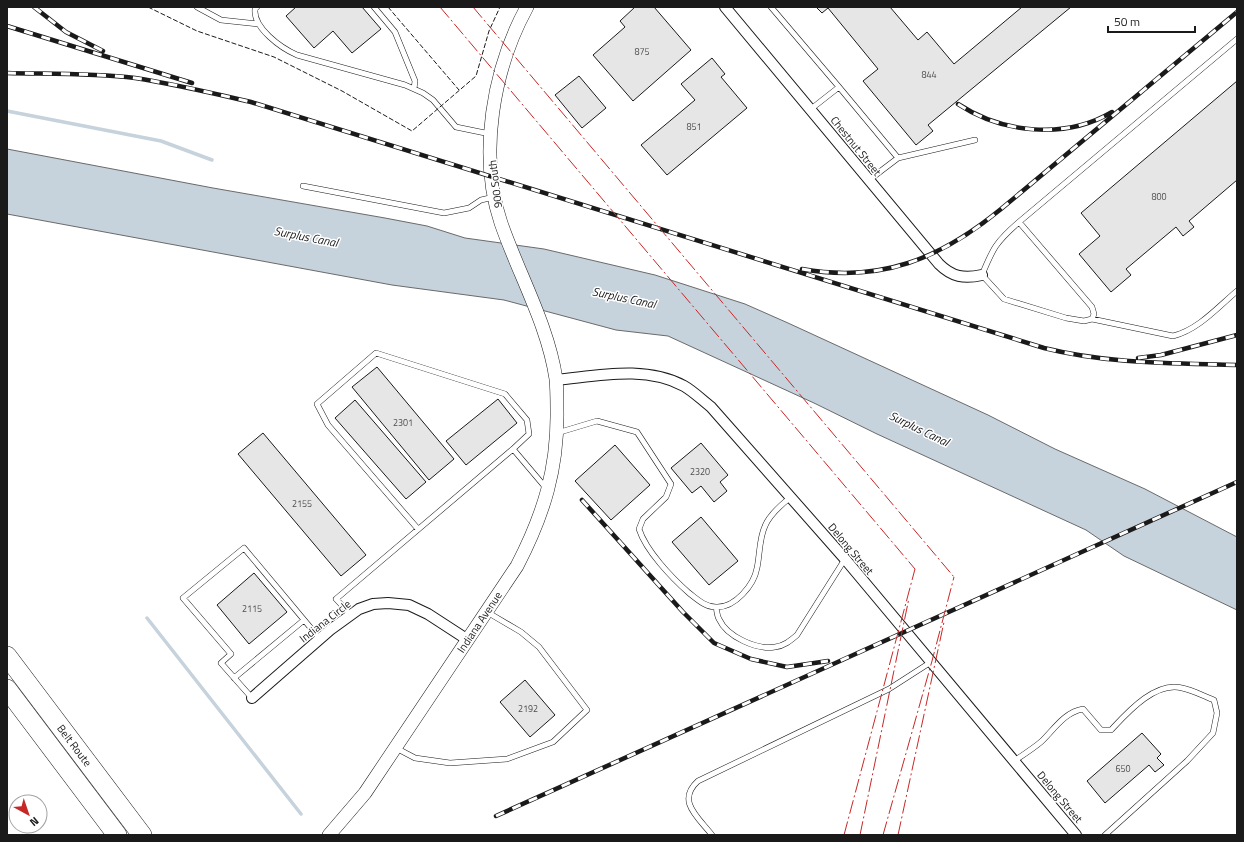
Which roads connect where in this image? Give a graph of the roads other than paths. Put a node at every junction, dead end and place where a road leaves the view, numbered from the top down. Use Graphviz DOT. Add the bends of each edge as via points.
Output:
graph roads {
  1 [pos="257,7"];
  2 [pos="374,7"];
  3 [pos="527,7"];
  4 [pos="725,7"];
  5 [pos="771,7"];
  6 [pos="199,8"];
  7 [pos="258,24"];
  8 [pos="1237,39"];
  9 [pos="839,87"];
  10 [pos="414,89"];
  11 [pos="811,109"];
  12 [pos="491,134"];
  13 [pos="975,140"];
  14 [pos="898,158"];
  15 [pos="868,180"];
  16 [pos="303,186"];
  17 [pos="494,197"];
  18 [pos="1019,222"];
  19 [pos="982,275"];
  20 [pos="1237,291"];
  21 [pos="1092,319"];
  22 [pos="556,380"];
  23 [pos="557,433"];
  24 [pos="513,449"];
  25 [pos="548,490"];
  26 [pos="792,497"];
  27 [pos="418,530"];
  28 [pos="845,559"];
  29 [pos="716,607"];
  30 [pos="487,612"];
  31 [pos="350,614"];
  32 [pos="304,620"];
  33 [pos="320,639"];
  34 [pos="468,640"];
  35 [pos="7,656"];
  36 [pos="931,662"];
  37 [pos="234,678"];
  38 [pos="7,689"];
  39 [pos="252,698"];
  40 [pos="396,748"];
  41 [pos="1014,761"];
  42 [pos="117,835"];
  43 [pos="142,835"];
  44 [pos="329,835"];
  45 [pos="712,835"];
  46 [pos="1076,835"];
  47 [pos="1105,835"];
  1 -- 7 [label="lane" via="254,17"];
  2 -- 10 [label="lane" via="396,32 415,81"];
  3 -- 12 [label="street, 900 South" via="500,75"];
  4 -- 11 [label="street, Chestnut Street"];
  5 -- 9 [label="lane"];
  6 -- 7 [label="lane" via="221,20"];
  7 -- 10 [label="lane" via="283,49"];
  8 -- 18 [label="lane"];
  9 -- 11 [label="lane"];
  9 -- 14 [label="lane"];
  10 -- 12 [label="lane" via="433,100 456,127"];
  11 -- 15 [label="street, Chestnut Street"];
  12 -- 17 [label="street, 900 South"];
  13 -- 14 [label="lane"];
  14 -- 15 [label="lane"];
  15 -- 19 [label="street, Chestnut Street" via="944,270 961,277"];
  16 -- 17 [label="lane" via="444,213 469,208 481,200"];
  17 -- 22 [label="street, 900 South" via="501,223 549,348"];
  18 -- 19 [label="lane" via="994,246"];
  18 -- 21 [label="lane" via="1092,307"];
  19 -- 21 [label="lane" via="1004,299 1066,318 1084,321"];
  20 -- 21 [label="lane" via="1193,327 1173,336"];
  22 -- 23 [label="street, Indiana Avenue"];
  22 -- 26 [label="street, Delong Street" via="651,374 685,386 711,407"];
  23 -- 25 [label="street, Indiana Avenue"];
  23 -- 29 [label="lane" via="597,421 637,432 671,484 666,497 643,518 639,530 642,541 700,603"];
  24 -- 25 [label="lane"];
  24 -- 27 [label="lane"];
  24 -- 27 [label="lane" via="530,434 527,420 505,394 376,353 317,404 328,425"];
  25 -- 30 [label="street, Indiana Avenue" via="532,538"];
  26 -- 28 [label="street, Delong Street"];
  26 -- 29 [label="lane" via="765,525 757,570 747,589 732,602"];
  27 -- 31 [label="lane" via="336,599"];
  28 -- 29 [label="lane" via="797,635 788,643 763,648 746,641 729,631 719,620"];
  28 -- 36 [label="street, Delong Street"];
  30 -- 34 [label="street, Indiana Avenue"];
  30 -- 40 [label="lane" via="521,632 539,647 587,710 553,742 507,759 450,763 415,758"];
  31 -- 33 [label="street, Indiana Circle"];
  31 -- 34 [label="street, Indiana Circle" via="373,604 388,602 409,605"];
  32 -- 33 [label="lane"];
  32 -- 37 [label="lane"];
  32 -- 37 [label="lane" via="244,548 189,593 183,598 231,654 221,663"];
  33 -- 39 [label="street, Indiana Circle"];
  34 -- 40 [label="street, Indiana Avenue"];
  35 -- 43 [label="highway, Belt Route"];
  36 -- 41 [label="street, Delong Street"];
  36 -- 45 [label="lane" via="889,689 698,780 688,796 689,807"];
  37 -- 39 [label="lane"];
  38 -- 42 [label="highway, Belt Route"];
  40 -- 44 [label="street, Indiana Avenue" via="355,806"];
  41 -- 46 [label="street, Delong Street"];
  41 -- 47 [label="lane" via="1041,742 1074,710 1083,709 1101,730 1111,730 1144,697 1163,689 1181,687 1214,700 1217,713 1213,733 1187,761"];
}
